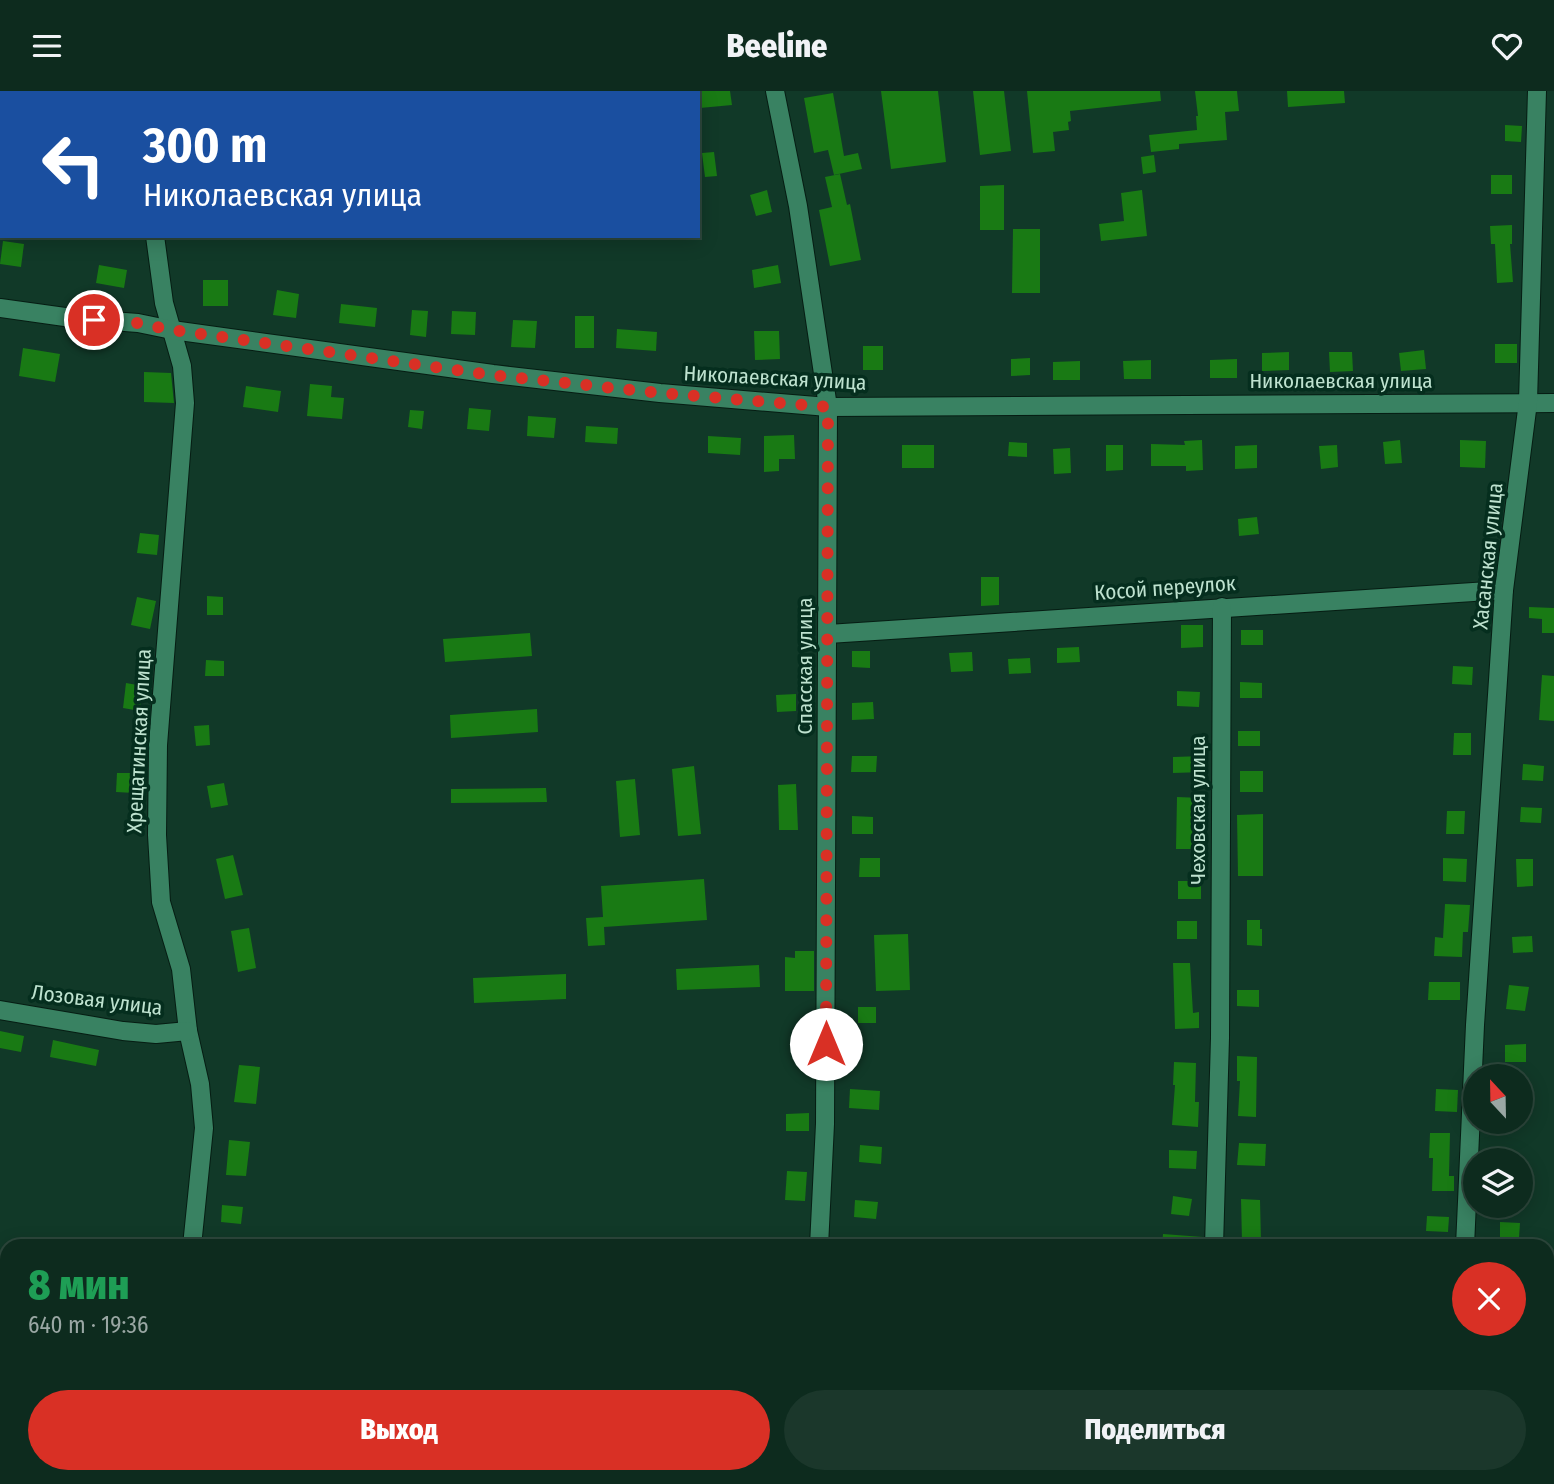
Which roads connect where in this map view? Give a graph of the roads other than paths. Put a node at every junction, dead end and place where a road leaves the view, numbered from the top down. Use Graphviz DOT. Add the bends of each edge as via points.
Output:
graph roads {
  1 [pos="775,91"];
  2 [pos="1537,91"];
  3 [pos="155,238"];
  4 [pos="0,308"];
  5 [pos="172,330"];
  6 [pos="1528,403"];
  7 [pos="1554,403"];
  8 [pos="828,407"];
  9 [pos="1504,590"];
  10 [pos="1222,607"];
  11 [pos="828,634"];
  12 [pos="0,1010"];
  13 [pos="188,1031"];
  14 [pos="193,1239"];
  15 [pos="819,1239"];
  16 [pos="1214,1239"];
  17 [pos="1465,1239"];
  1 -- 8 [label="street, Спасская улица" via="798,206"];
  2 -- 6 [label="street, Хасанская улица"];
  3 -- 5 [label="street, Хрещатинская улица"];
  4 -- 5 [label="street, Николаевская улица"];
  5 -- 8 [label="street, Николаевская улица" via="492,375"];
  5 -- 13 [label="street, Хрещатинская улица" via="182,366 185,403 158,745 157,835 161,902 181,969"];
  6 -- 7 [label="street, Николаевская улица"];
  6 -- 8 [label="street, Николаевская улица"];
  6 -- 9 [label="street, Хасанская улица"];
  8 -- 11 [label="street, Спасская улица"];
  9 -- 10 [label="street, Косой переулок"];
  9 -- 17 [label="street, Хасанская улица"];
  10 -- 11 [label="street, Косой переулок"];
  10 -- 16 [label="street, Чеховская улица"];
  11 -- 15 [label="street, Спасская улица" via="825,1124"];
  12 -- 13 [label="street, Лозовая улица" via="123,1031"];
  13 -- 14 [label="street, Хрещатинская улица" via="204,1128"];
}
